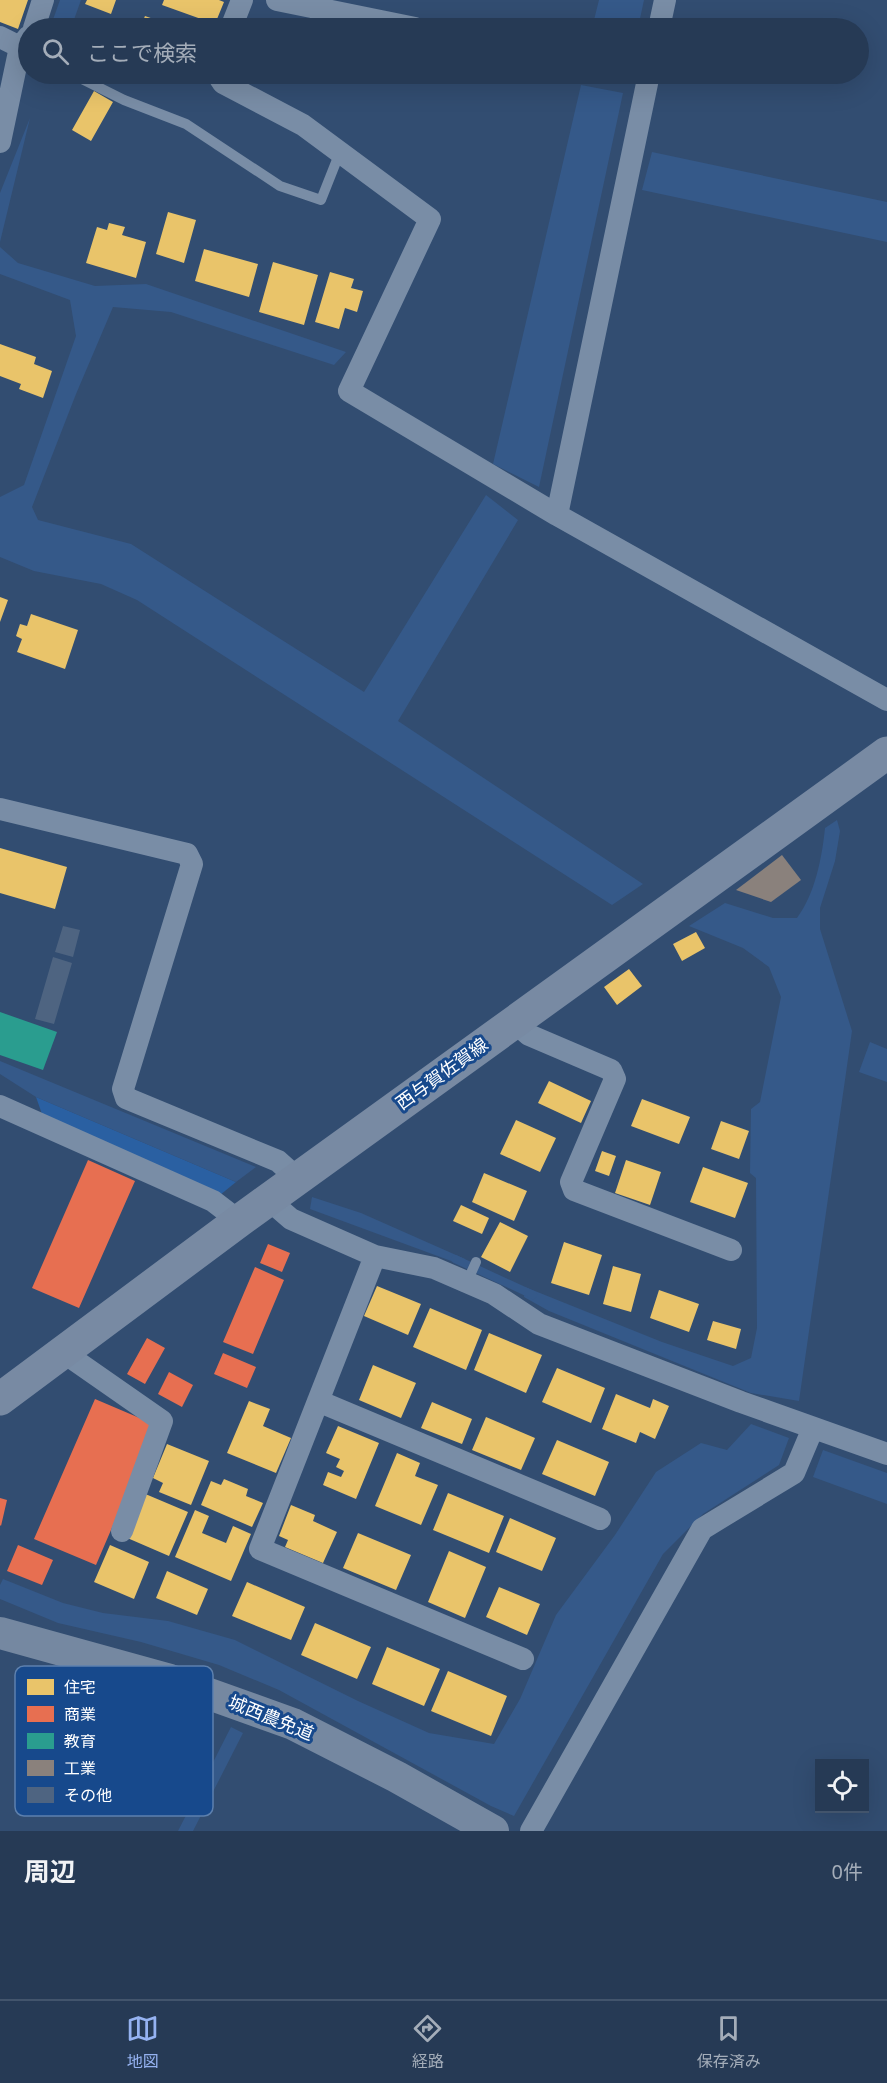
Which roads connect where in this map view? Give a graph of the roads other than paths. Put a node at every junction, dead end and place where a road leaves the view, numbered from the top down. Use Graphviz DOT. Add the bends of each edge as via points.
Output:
graph roads {
  1 [pos="43,0"];
  2 [pos="242,0"];
  3 [pos="277,0"];
  4 [pos="665,0"];
  5 [pos="37,18"];
  6 [pos="235,18"];
  7 [pos="366,18"];
  8 [pos="661,18"];
  9 [pos="0,37"];
  10 [pos="18,43"];
  11 [pos="18,75"];
  12 [pos="92,84"];
  13 [pos="225,84"];
  14 [pos="642,84"];
  15 [pos="0,142"];
  16 [pos="340,152"];
  17 [pos="557,515"];
  18 [pos="887,700"];
  19 [pos="887,753"];
  20 [pos="0,809"];
  21 [pos="514,1022"];
  22 [pos="0,1106"];
  23 [pos="298,1179"];
  24 [pos="269,1200"];
  25 [pos="239,1221"];
  26 [pos="731,1250"];
  27 [pos="375,1256"];
  28 [pos="63,1352"];
  29 [pos="0,1399"];
  30 [pos="318,1401"];
  31 [pos="813,1428"];
  32 [pos="887,1454"];
  33 [pos="600,1519"];
  34 [pos="122,1531"];
  35 [pos="0,1633"];
  36 [pos="523,1659"];
  37 [pos="119,1666"];
  38 [pos="213,1695"];
  39 [pos="493,1831"];
  40 [pos="531,1831"];
  1 -- 5 [label="street"];
  2 -- 6 [label="street"];
  3 -- 7 [label="street"];
  4 -- 8 [label="street"];
  9 -- 10 [label="street"];
  11 -- 15 [label="street"];
  12 -- 16 [label="lane" via="186,124 280,186 321,200"];
  13 -- 16 [label="street" via="303,125"];
  14 -- 17 [label="street"];
  16 -- 17 [label="street" via="430,219 349,391"];
  17 -- 18 [label="street"];
  19 -- 21 [label="main road, 西与賀佐賀線"];
  20 -- 23 [label="street" via="187,854 192,864 123,1089 126,1098 278,1161"];
  21 -- 23 [label="main road, 西与賀佐賀線"];
  21 -- 26 [label="street" via="529,1035 611,1070 615,1079 571,1182 574,1190"];
  22 -- 25 [label="street" via="213,1201"];
  23 -- 24 [label="main road, 西与賀佐賀線"];
  24 -- 25 [label="main road, 西与賀佐賀線"];
  24 -- 27 [label="street" via="291,1219"];
  25 -- 28 [label="main road, 西与賀佐賀線"];
  27 -- 30 [label="street"];
  27 -- 31 [label="street" via="472,1272 494,1294 539,1324"];
  28 -- 29 [label="main road, 西与賀佐賀線"];
  28 -- 34 [label="street" via="162,1421"];
  30 -- 33 [label="street"];
  30 -- 36 [label="street" via="260,1549"];
  31 -- 32 [label="street"];
  31 -- 40 [label="street" via="794,1473 702,1529"];
  35 -- 37 [label="street, 城西農免道"];
  38 -- 39 [label="street, 城西農免道" via="293,1724"];
}
